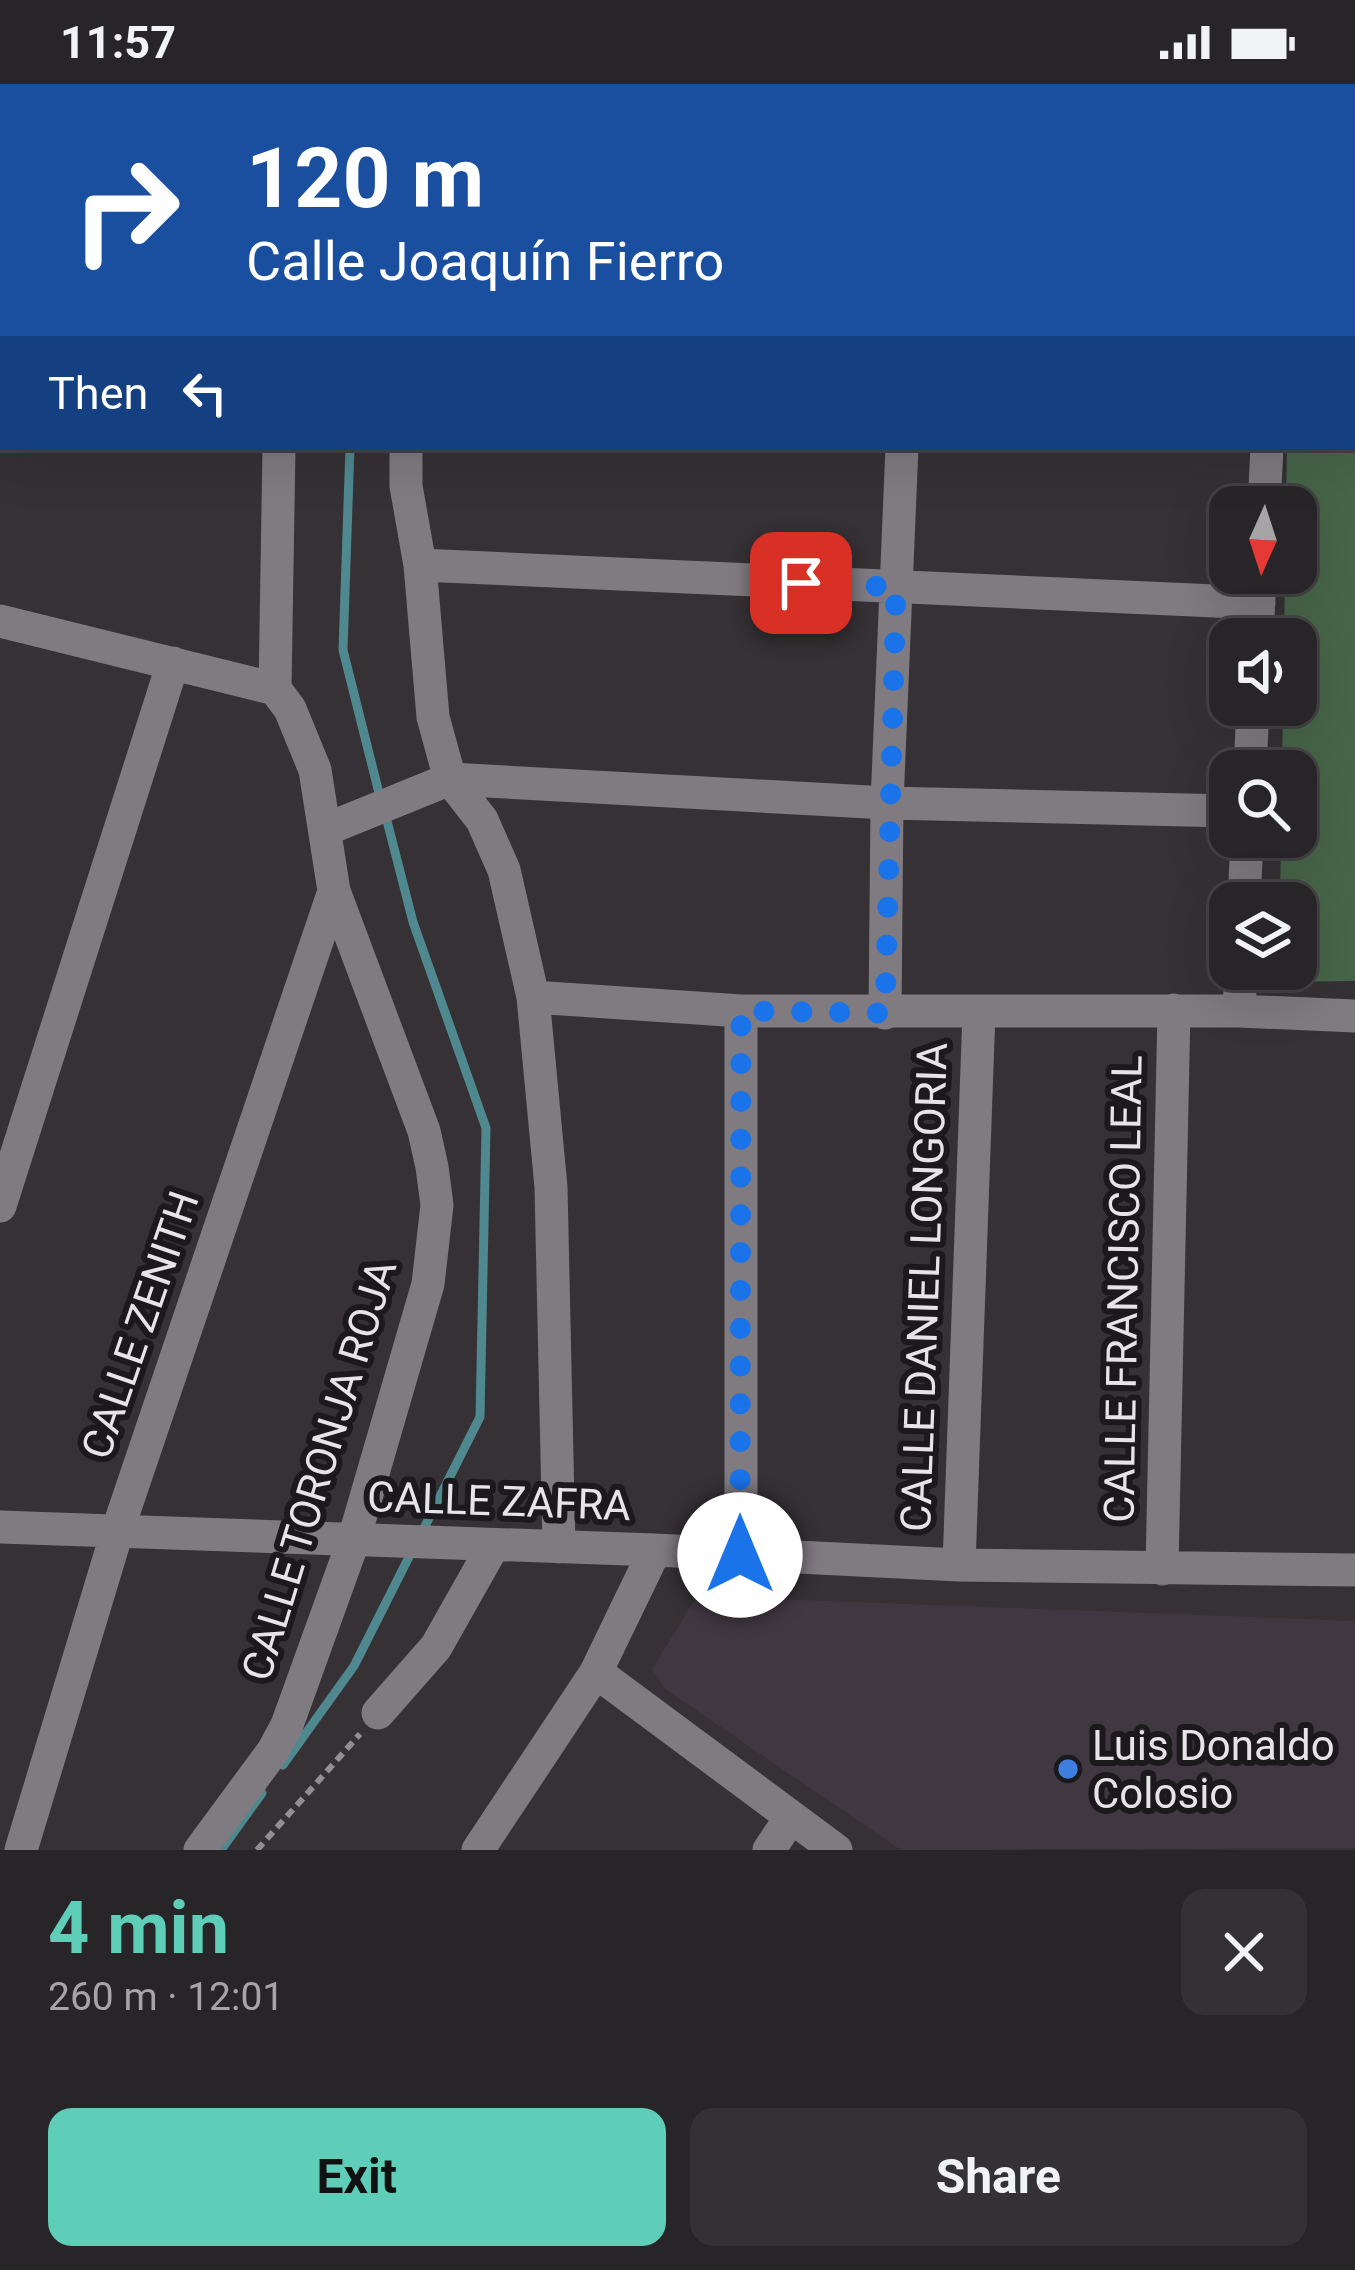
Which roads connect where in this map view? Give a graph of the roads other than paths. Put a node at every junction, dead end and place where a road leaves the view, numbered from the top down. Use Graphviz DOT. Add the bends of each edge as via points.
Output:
graph roads {
  1 [pos="279,450"];
  2 [pos="406,450"];
  3 [pos="902,450"];
  4 [pos="1267,450"];
  5 [pos="1265,486"];
  6 [pos="421,565"];
  7 [pos="896,587"];
  8 [pos="1209,588"];
  9 [pos="0,621"];
  10 [pos="173,663"];
  11 [pos="274,689"];
  12 [pos="436,785"];
  13 [pos="887,802"];
  14 [pos="1209,811"];
  15 [pos="327,829"];
  16 [pos="334,890"];
  17 [pos="1240,990"];
  18 [pos="533,997"];
  19 [pos="1174,1010"];
  20 [pos="741,1011"];
  21 [pos="1239,1011"];
  22 [pos="979,1012"];
  23 [pos="885,1013"];
  24 [pos="1355,1016"];
  25 [pos="0,1206"];
  26 [pos="0,1527"];
  27 [pos="118,1529"];
  28 [pos="353,1542"];
  29 [pos="485,1546"];
  30 [pos="559,1547"];
  31 [pos="655,1550"];
  32 [pos="740,1555"];
  33 [pos="959,1565"];
  34 [pos="1162,1570"];
  35 [pos="1355,1570"];
  36 [pos="596,1672"];
  37 [pos="378,1713"];
  38 [pos="791,1817"];
  39 [pos="21,1850"];
  40 [pos="200,1850"];
  41 [pos="478,1850"];
  42 [pos="769,1850"];
  43 [pos="836,1850"];
  1 -- 11 [label="street"];
  2 -- 6 [label="street"];
  3 -- 7 [label="street, CALLE DANIEL LONGORIA"];
  4 -- 5 [label="street"];
  6 -- 7 [label="street"];
  6 -- 12 [label="street"];
  7 -- 8 [label="street"];
  7 -- 13 [label="street, CALLE DANIEL LONGORIA"];
  9 -- 10 [label="street"];
  10 -- 11 [label="street"];
  10 -- 25 [label="street"];
  11 -- 15 [label="street, CALLE ZENITH" via="302,733"];
  12 -- 13 [label="street"];
  12 -- 15 [label="street"];
  12 -- 18 [label="street" via="482,820 504,870"];
  13 -- 14 [label="street"];
  13 -- 23 [label="street, CALLE DANIEL LONGORIA"];
  15 -- 16 [label="street, CALLE ZENITH"];
  16 -- 27 [label="street, CALLE ZENITH"];
  16 -- 28 [label="street, CALLE TORONJA ROJA" via="424,1131 436,1204 428,1284"];
  17 -- 21 [label="street"];
  18 -- 20 [label="street"];
  18 -- 30 [label="street" via="550,1187"];
  19 -- 21 [label="street"];
  19 -- 22 [label="street"];
  19 -- 34 [label="street, CALLE FRANCISCO LEAL"];
  20 -- 23 [label="street"];
  20 -- 32 [label="street"];
  21 -- 24 [label="street"];
  22 -- 23 [label="street"];
  22 -- 33 [label="street, CALLE DANIEL LONGORIA"];
  26 -- 27 [label="street, CALLE ZAFRA"];
  27 -- 28 [label="street, CALLE ZAFRA"];
  27 -- 39 [label="street, CALLE ZENITH"];
  28 -- 29 [label="street, CALLE ZAFRA"];
  28 -- 40 [label="street, CALLE TORONJA ROJA" via="287,1725"];
  29 -- 30 [label="street, CALLE ZAFRA"];
  29 -- 37 [label="street" via="436,1647"];
  30 -- 31 [label="street, CALLE ZAFRA"];
  31 -- 32 [label="street, CALLE ZAFRA"];
  31 -- 36 [label="street"];
  32 -- 33 [label="street, CALLE ZAFRA"];
  33 -- 34 [label="street, CALLE ZAFRA"];
  34 -- 35 [label="street, CALLE ZAFRA"];
  36 -- 38 [label="street"];
  36 -- 41 [label="street"];
  38 -- 42 [label="street"];
  38 -- 43 [label="street"];
}
